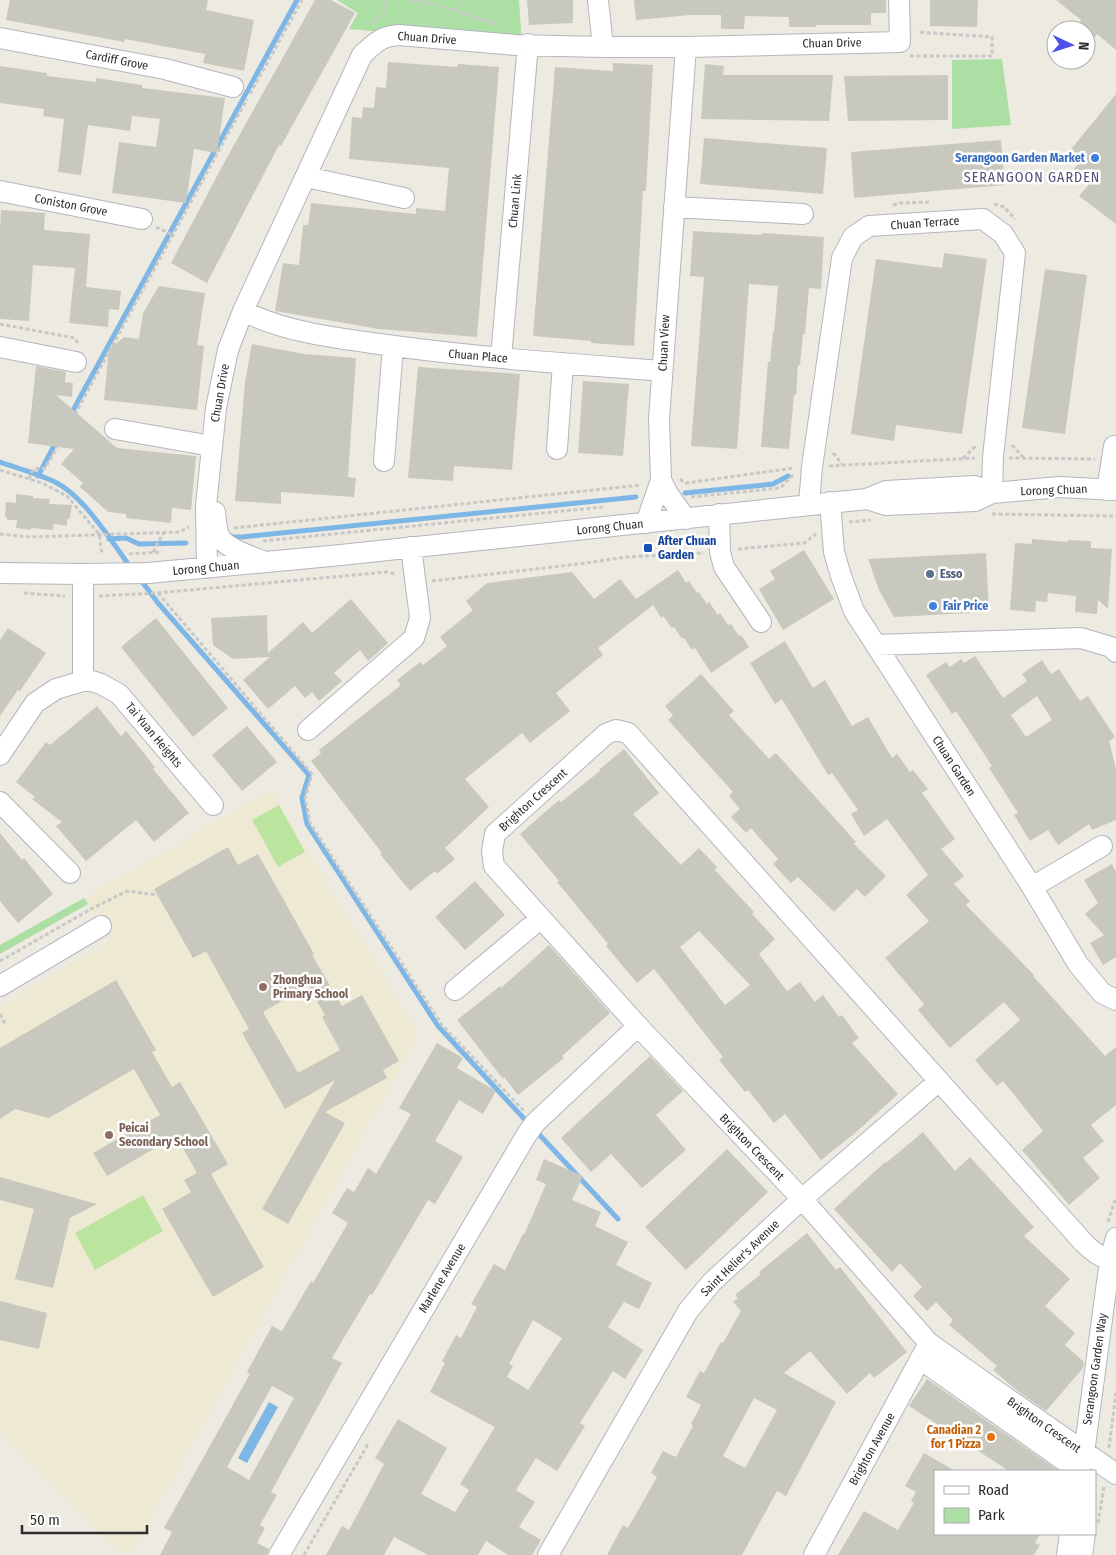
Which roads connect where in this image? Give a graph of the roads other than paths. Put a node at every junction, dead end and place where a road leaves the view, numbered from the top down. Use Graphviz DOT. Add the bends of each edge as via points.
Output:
graph roads {
  1 [pos="598,0"];
  2 [pos="900,0"];
  3 [pos="0,38"];
  4 [pos="521,45"];
  5 [pos="686,46"];
  6 [pos="603,47"];
  7 [pos="233,87"];
  8 [pos="306,177"];
  9 [pos="0,191"];
  10 [pos="404,198"];
  11 [pos="674,207"];
  12 [pos="802,214"];
  13 [pos="142,220"];
  14 [pos="243,311"];
  15 [pos="393,346"];
  16 [pos="0,348"];
  17 [pos="501,358"];
  18 [pos="76,362"];
  19 [pos="564,363"];
  20 [pos="662,371"];
  21 [pos="115,429"];
  22 [pos="212,446"];
  23 [pos="557,450"];
  24 [pos="1114,453"];
  25 [pos="384,461"];
  26 [pos="660,479"];
  27 [pos="208,482"];
  28 [pos="1112,490"];
  29 [pos="992,493"];
  30 [pos="830,502"];
  31 [pos="809,504"];
  32 [pos="720,514"];
  33 [pos="686,519"];
  34 [pos="646,523"];
  35 [pos="411,547"];
  36 [pos="267,562"];
  37 [pos="207,568"];
  38 [pos="0,573"];
  39 [pos="83,574"];
  40 [pos="760,622"];
  41 [pos="876,645"];
  42 [pos="1116,652"];
  43 [pos="84,681"];
  44 [pos="308,730"];
  45 [pos="0,755"];
  46 [pos="0,802"];
  47 [pos="214,805"];
  48 [pos="1102,846"];
  49 [pos="70,873"];
  50 [pos="1032,887"];
  51 [pos="541,918"];
  52 [pos="101,926"];
  53 [pos="0,986"];
  54 [pos="455,990"];
  55 [pos="1116,1000"];
  56 [pos="638,1026"];
  57 [pos="939,1081"];
  58 [pos="802,1199"];
  59 [pos="1116,1238"];
  60 [pos="1114,1266"];
  61 [pos="925,1351"];
  62 [pos="1085,1467"];
  63 [pos="1116,1474"];
  64 [pos="1070,1535"];
  65 [pos="1085,1535"];
  66 [pos="278,1555"];
  67 [pos="548,1555"];
  68 [pos="814,1555"];
  69 [pos="1066,1555"];
  70 [pos="1082,1555"];
  1 -- 6 [label="street"];
  2 -- 5 [label="street, Chuan Drive" via="900,42"];
  3 -- 7 [label="street, Cardiff Grove" via="165,69"];
  4 -- 6 [label="street, Chuan Drive"];
  4 -- 8 [label="street, Chuan Drive" via="399,35 378,40 362,55"];
  4 -- 17 [label="street, Chuan Link"];
  5 -- 6 [label="street, Chuan Drive"];
  5 -- 11 [label="street, Chuan View"];
  8 -- 10 [label="street"];
  8 -- 14 [label="street, Chuan Drive"];
  9 -- 13 [label="street, Coniston Grove"];
  11 -- 12 [label="street"];
  11 -- 20 [label="street, Chuan View"];
  14 -- 15 [label="street, Chuan Place" via="291,328 342,340"];
  14 -- 22 [label="street, Chuan Drive" via="228,350"];
  15 -- 17 [label="street, Chuan Place"];
  15 -- 25 [label="street"];
  16 -- 18 [label="street"];
  17 -- 19 [label="street, Chuan Place"];
  19 -- 20 [label="street, Chuan Place"];
  19 -- 23 [label="street"];
  20 -- 26 [label="street, Chuan View" via="658,419"];
  21 -- 22 [label="street"];
  22 -- 27 [label="street, Chuan Drive"];
  24 -- 28 [label="street"];
  26 -- 33 [label="street, Chuan View"];
  26 -- 34 [label="street, Chuan View"];
  27 -- 36 [label="street" via="213,492 221,539 240,552"];
  27 -- 37 [label="street, Chuan Drive"];
  28 -- 29 [label="street, Lorong Chuan" via="1060,487"];
  29 -- 30 [label="street, Lorong Chuan" via="975,486 886,490 867,499"];
  29 -- 31 [label="street, Chuan Terrace" via="1015,253 1003,234 983,219 869,226 853,237 842,258 806,467"];
  30 -- 31 [label="street, Lorong Chuan"];
  30 -- 41 [label="street, Chuan Garden" via="834,552 841,576 854,611"];
  31 -- 32 [label="street, Lorong Chuan"];
  32 -- 33 [label="street, Lorong Chuan"];
  32 -- 40 [label="street" via="720,552 724,567"];
  33 -- 34 [label="street, Lorong Chuan"];
  34 -- 35 [label="street, Lorong Chuan"];
  35 -- 36 [label="street, Lorong Chuan"];
  35 -- 44 [label="street" via="420,618 414,638"];
  36 -- 37 [label="street, Lorong Chuan"];
  37 -- 39 [label="street, Lorong Chuan"];
  38 -- 39 [label="street, Lorong Chuan"];
  39 -- 43 [label="street"];
  41 -- 42 [label="street" via="1081,638 1111,647"];
  41 -- 50 [label="street, Chuan Garden"];
  43 -- 45 [label="street" via="56,690 35,703"];
  43 -- 47 [label="street, Tai Yuan Heights" via="101,684 119,694"];
  46 -- 49 [label="street"];
  48 -- 50 [label="street"];
  50 -- 55 [label="street, Chuan Garden" via="1078,964 1102,993"];
  51 -- 54 [label="street"];
  51 -- 56 [label="street, Brighton Crescent"];
  51 -- 57 [label="street, Brighton Crescent" via="494,866 495,834 606,734 616,730 628,733"];
  52 -- 53 [label="street"];
  56 -- 58 [label="street, Brighton Crescent"];
  56 -- 66 [label="street, Marlene Avenue" via="535,1124"];
  57 -- 58 [label="street, Saint Helier's Avenue"];
  57 -- 60 [label="street, Brighton Crescent" via="1092,1252"];
  58 -- 61 [label="street, Brighton Crescent"];
  58 -- 67 [label="street, Saint Helier's Avenue" via="712,1282 688,1311"];
  59 -- 60 [label="street, Serangoon Garden Way"];
  60 -- 62 [label="street, Serangoon Garden Way"];
  61 -- 62 [label="street, Brighton Crescent"];
  61 -- 68 [label="street, Brighton Avenue"];
  62 -- 63 [label="street, Brighton Crescent"];
  64 -- 69 [label="street"];
  65 -- 70 [label="street"];
}
